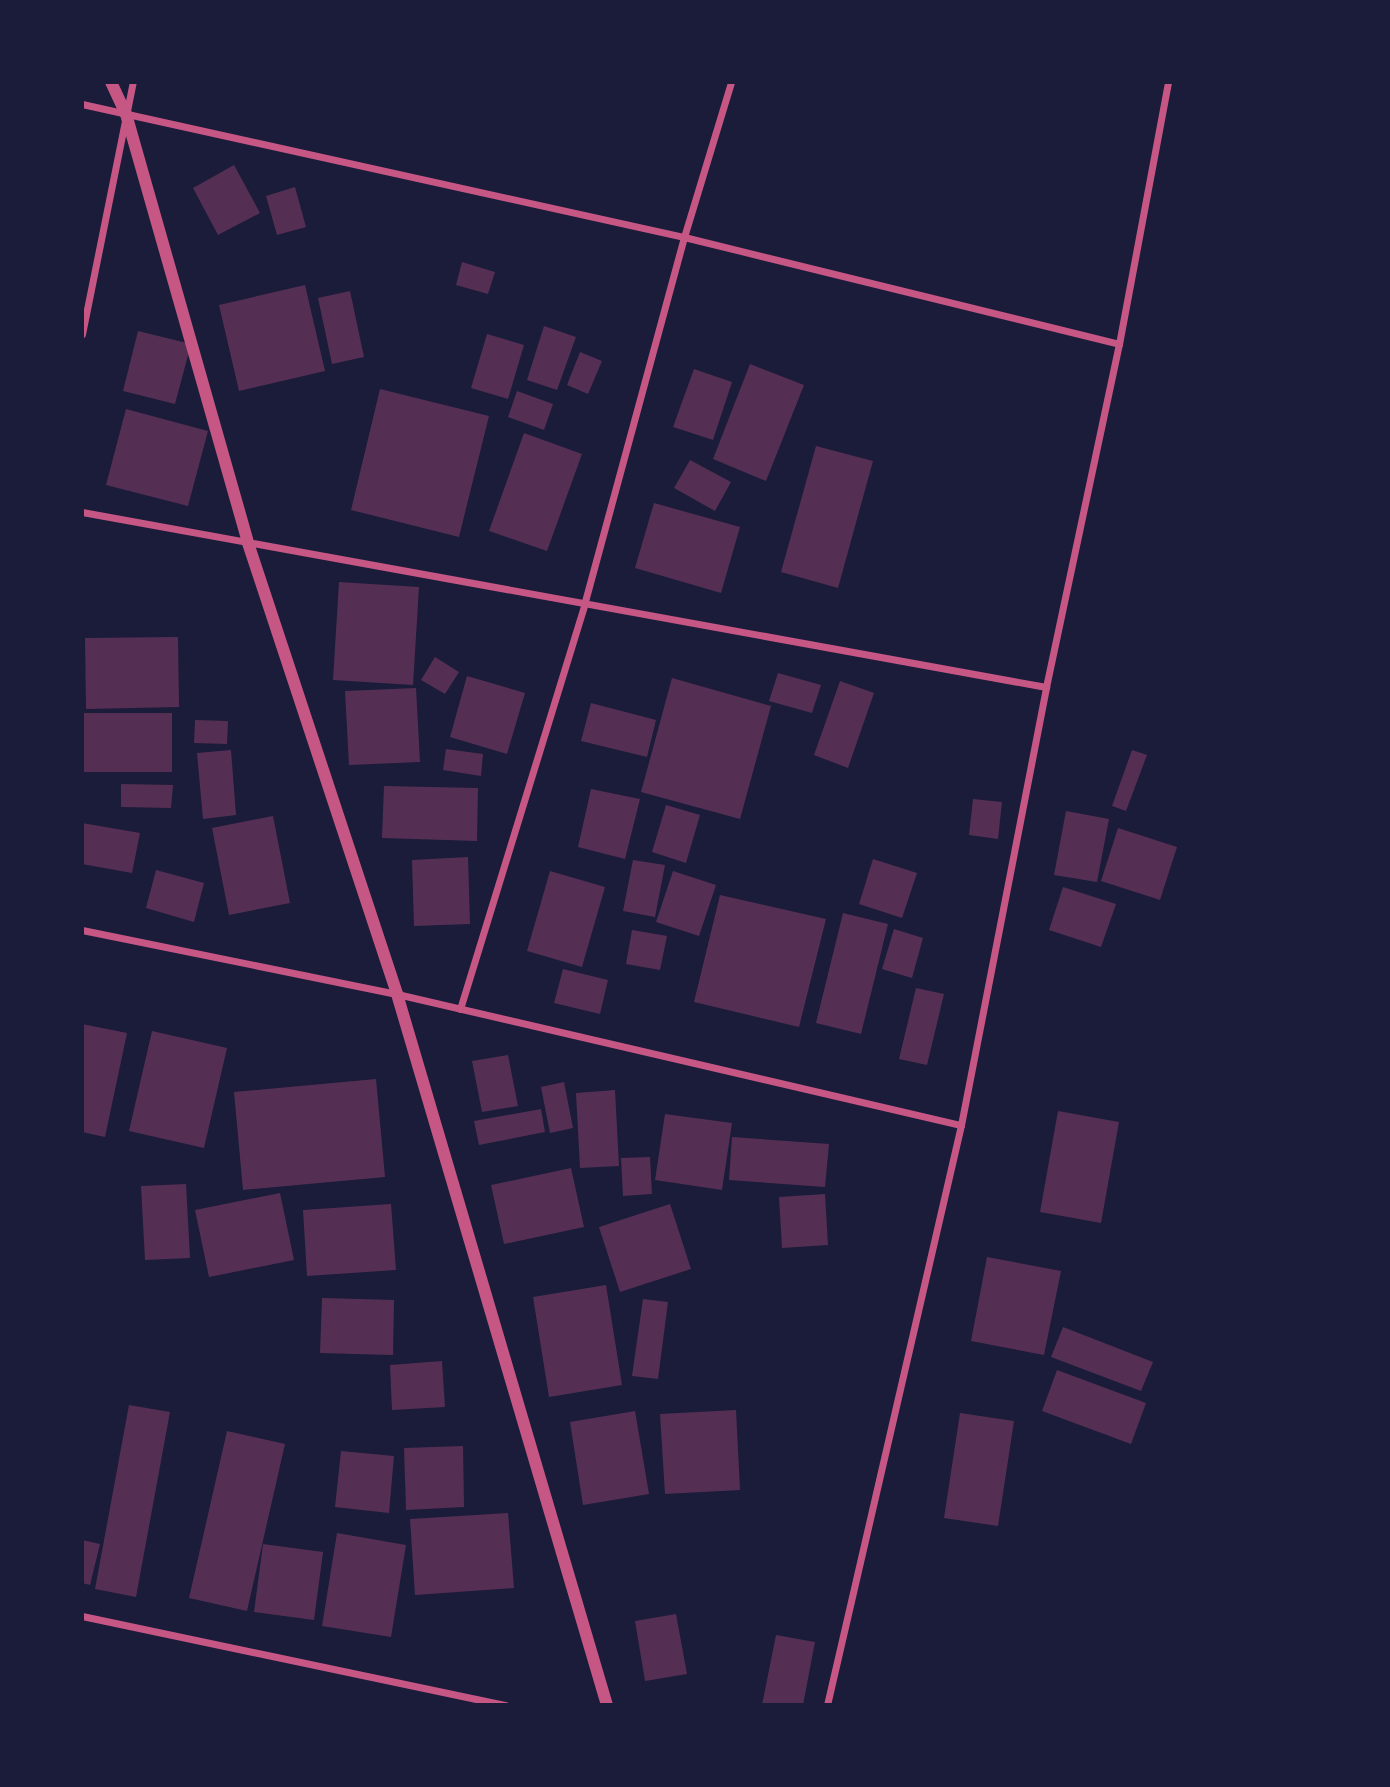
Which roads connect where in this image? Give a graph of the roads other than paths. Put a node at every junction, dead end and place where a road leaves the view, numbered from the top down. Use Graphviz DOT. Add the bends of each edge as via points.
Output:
graph roads {
  1 [pos="111,82"];
  2 [pos="133,82"];
  3 [pos="731,82"];
  4 [pos="1168,82"];
  5 [pos="82,104"];
  6 [pos="126,114"];
  7 [pos="684,237"];
  8 [pos="82,334"];
  9 [pos="1119,344"];
  10 [pos="82,512"];
  11 [pos="247,540"];
  12 [pos="584,606"];
  13 [pos="1046,687"];
  14 [pos="82,930"];
  15 [pos="397,994"];
  16 [pos="460,1009"];
  17 [pos="961,1125"];
  18 [pos="82,1616"];
  19 [pos="506,1705"];
  20 [pos="607,1705"];
  21 [pos="827,1705"];
  1 -- 6 [label="street"];
  2 -- 6 [label="street"];
  3 -- 7 [label="street"];
  4 -- 9 [label="street"];
  5 -- 6 [label="street"];
  6 -- 7 [label="street"];
  6 -- 8 [label="street"];
  6 -- 11 [label="street"];
  7 -- 9 [label="street"];
  7 -- 12 [label="street"];
  9 -- 13 [label="street"];
  10 -- 11 [label="street"];
  11 -- 12 [label="street"];
  11 -- 15 [label="street"];
  12 -- 13 [label="street"];
  12 -- 16 [label="street"];
  13 -- 17 [label="street"];
  14 -- 15 [label="street"];
  15 -- 16 [label="street"];
  15 -- 20 [label="street"];
  16 -- 17 [label="street"];
  17 -- 21 [label="street"];
  18 -- 19 [label="street"];
}
